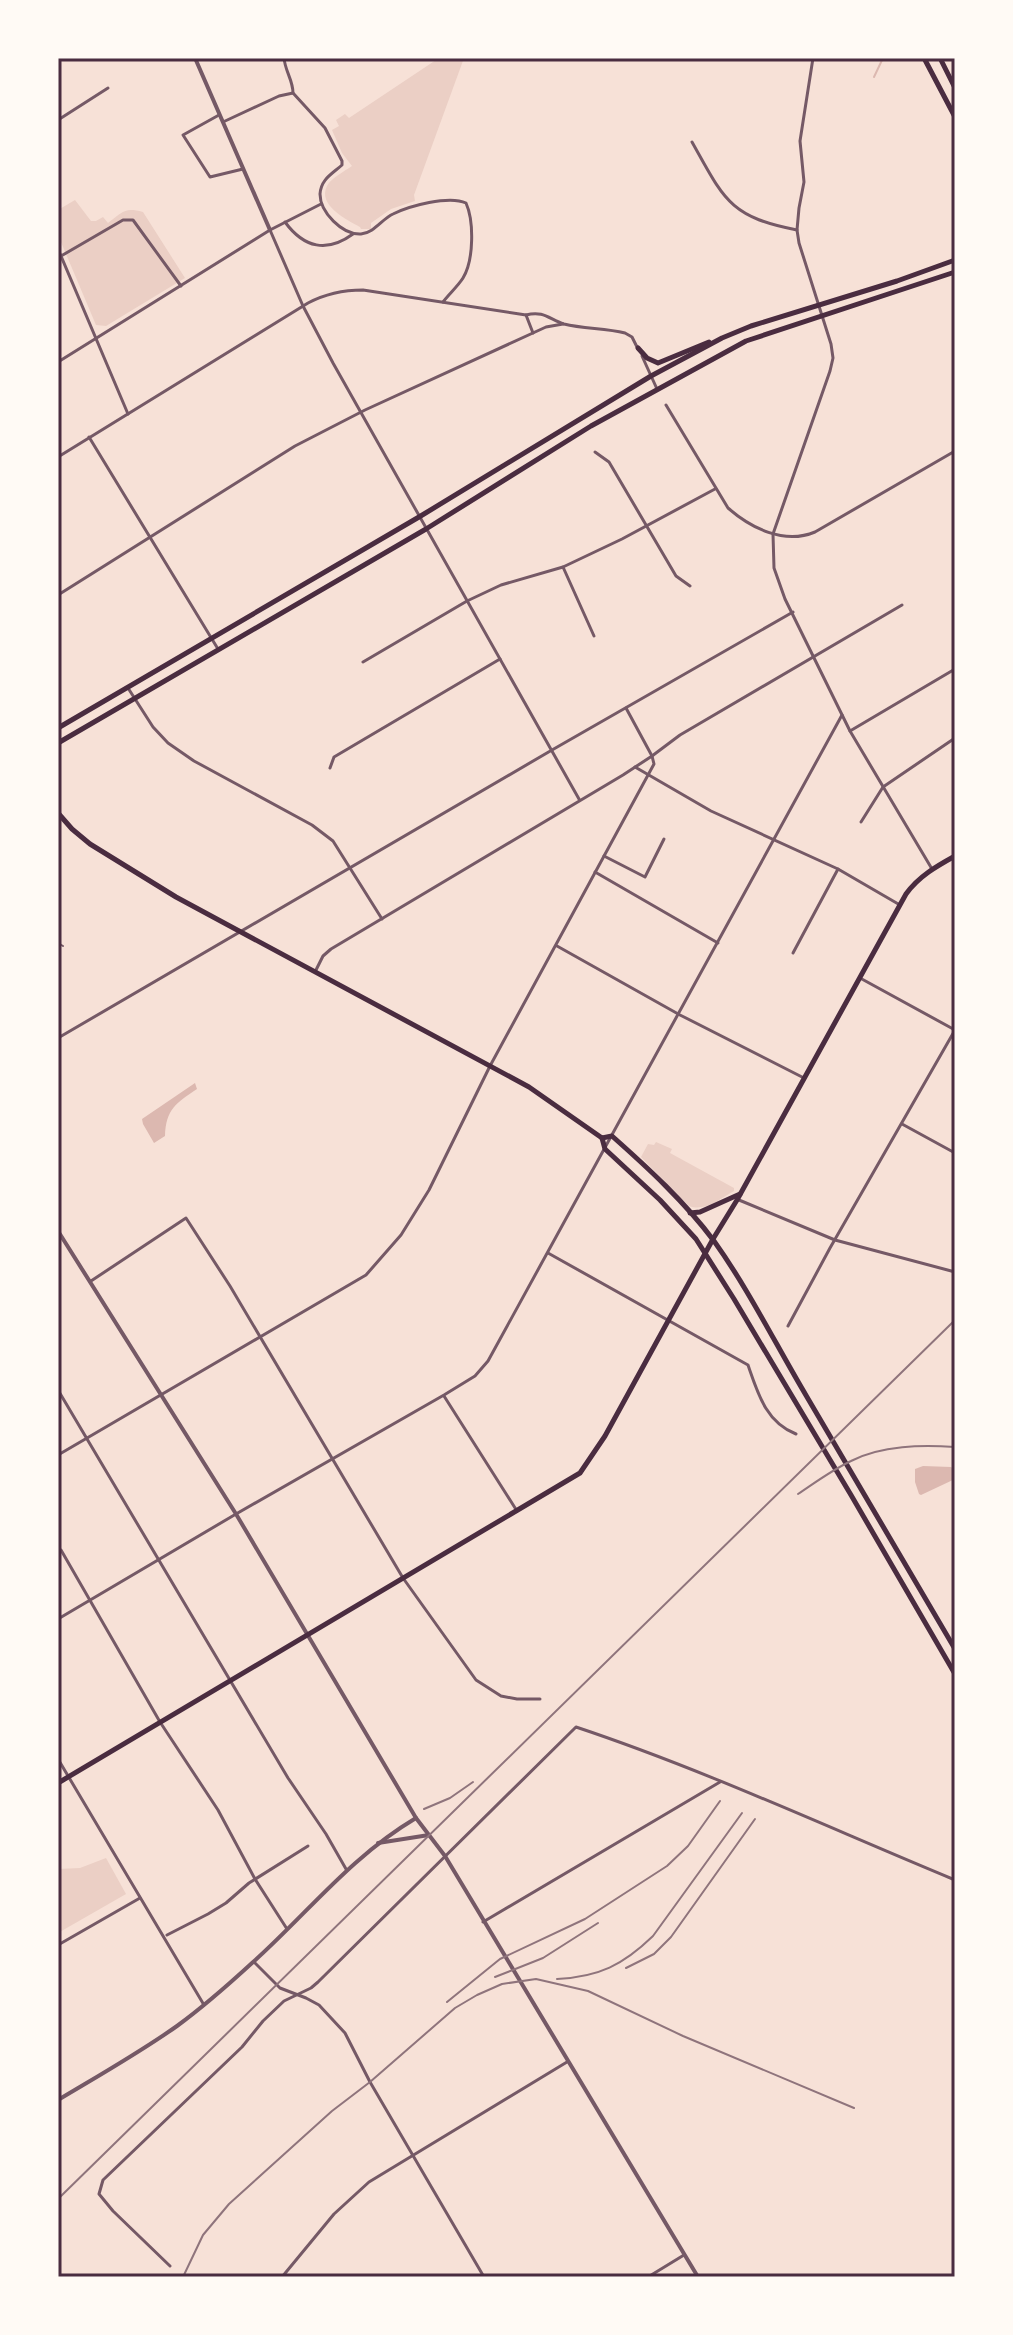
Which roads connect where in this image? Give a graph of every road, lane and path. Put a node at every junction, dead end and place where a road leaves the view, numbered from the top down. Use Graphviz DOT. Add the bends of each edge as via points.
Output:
graph roads {
  1 [pos="195,58"];
  2 [pos="284,58"];
  3 [pos="813,58"];
  4 [pos="924,58"];
  5 [pos="940,58"];
  6 [pos="108,88"];
  7 [pos="955,88"];
  8 [pos="293,93"];
  9 [pos="219,115"];
  10 [pos="955,117"];
  11 [pos="58,120"];
  12 [pos="223,122"];
  13 [pos="692,142"];
  14 [pos="243,169"];
  15 [pos="321,204"];
  16 [pos="285,222"];
  17 [pos="270,230"];
  18 [pos="797,230"];
  19 [pos="354,232"];
  20 [pos="58,249"];
  21 [pos="61,256"];
  22 [pos="955,260"];
  23 [pos="955,272"];
  24 [pos="181,286"];
  25 [pos="443,302"];
  26 [pos="819,305"];
  27 [pos="303,306"];
  28 [pos="526,315"];
  29 [pos="823,317"];
  30 [pos="563,324"];
  31 [pos="533,333"];
  32 [pos="722,338"];
  33 [pos="95,339"];
  34 [pos="638,348"];
  35 [pos="58,362"];
  36 [pos="651,376"];
  37 [pos="657,389"];
  38 [pos="666,405"];
  39 [pos="360,413"];
  40 [pos="128,414"];
  41 [pos="89,437"];
  42 [pos="955,451"];
  43 [pos="595,452"];
  44 [pos="58,457"];
  45 [pos="715,489"];
  46 [pos="419,517"];
  47 [pos="646,527"];
  48 [pos="426,529"];
  49 [pos="773,534"];
  50 [pos="150,536"];
  51 [pos="563,567"];
  52 [pos="690,586"];
  53 [pos="58,595"];
  54 [pos="467,601"];
  55 [pos="902,605"];
  56 [pos="793,612"];
  57 [pos="594,636"];
  58 [pos="211,640"];
  59 [pos="218,650"];
  60 [pos="816,657"];
  61 [pos="500,659"];
  62 [pos="363,662"];
  63 [pos="955,669"];
  64 [pos="128,688"];
  65 [pos="137,699"];
  66 [pos="626,708"];
  67 [pos="842,715"];
  68 [pos="58,728"];
  69 [pos="850,731"];
  70 [pos="955,738"];
  71 [pos="58,743"];
  72 [pos="552,750"];
  73 [pos="652,756"];
  74 [pos="635,767"];
  75 [pos="330,768"];
  76 [pos="648,775"];
  77 [pos="883,787"];
  78 [pos="580,800"];
  79 [pos="58,813"];
  80 [pos="861,822"];
  81 [pos="664,839"];
  82 [pos="775,841"];
  83 [pos="604,856"];
  84 [pos="955,856"];
  85 [pos="351,867"];
  86 [pos="838,869"];
  87 [pos="932,869"];
  88 [pos="595,872"];
  89 [pos="900,905"];
  90 [pos="382,919"];
  91 [pos="242,932"];
  92 [pos="58,943"];
  93 [pos="718,943"];
  94 [pos="63,946"];
  95 [pos="557,946"];
  96 [pos="793,953"];
  97 [pos="315,972"];
  98 [pos="860,978"];
  99 [pos="680,1015"];
  100 [pos="955,1030"];
  101 [pos="58,1038"];
  102 [pos="490,1066"];
  103 [pos="804,1078"];
  104 [pos="902,1124"];
  105 [pos="612,1136"];
  106 [pos="602,1138"];
  107 [pos="605,1149"];
  108 [pos="955,1153"];
  109 [pos="739,1197"];
  110 [pos="690,1213"];
  111 [pos="58,1231"];
  112 [pos="713,1239"];
  113 [pos="835,1240"];
  114 [pos="548,1253"];
  115 [pos="705,1255"];
  116 [pos="955,1272"];
  117 [pos="91,1281"];
  118 [pos="669,1321"];
  119 [pos="788,1326"];
  120 [pos="260,1337"];
  121 [pos="58,1390"];
  122 [pos="162,1394"];
  123 [pos="444,1395"];
  124 [pos="796,1434"];
  125 [pos="87,1437"];
  126 [pos="58,1455"];
  127 [pos="333,1458"];
  128 [pos="517,1511"];
  129 [pos="236,1514"];
  130 [pos="59,1548"];
  131 [pos="160,1559"];
  132 [pos="403,1578"];
  133 [pos="90,1600"];
  134 [pos="58,1619"];
  135 [pos="307,1635"];
  136 [pos="955,1649"];
  137 [pos="955,1674"];
  138 [pos="231,1680"];
  139 [pos="540,1699"];
  140 [pos="160,1722"];
  141 [pos="58,1759"];
  142 [pos="69,1777"];
  143 [pos="720,1782"];
  144 [pos="58,1783"];
  145 [pos="416,1818"];
  146 [pos="429,1835"];
  147 [pos="376,1844"];
  148 [pos="308,1846"];
  149 [pos="445,1856"];
  150 [pos="346,1869"];
  151 [pos="255,1879"];
  152 [pos="955,1880"];
  153 [pos="140,1898"];
  154 [pos="483,1922"];
  155 [pos="287,1929"];
  156 [pos="165,1936"];
  157 [pos="58,1945"];
  158 [pos="254,1962"];
  159 [pos="296,1995"];
  160 [pos="204,2005"];
  161 [pos="568,2062"];
  162 [pos="58,2100"];
  163 [pos="413,2155"];
  164 [pos="684,2255"];
  165 [pos="170,2266"];
  166 [pos="282,2277"];
  167 [pos="484,2277"];
  168 [pos="648,2277"];
  169 [pos="698,2277"];
  1 -- 9 [label="street"];
  2 -- 8 [label="street"];
  3 -- 18 [label="street" via="800,141 804,182"];
  4 -- 10 [label="main road"];
  5 -- 7 [label="main road"];
  6 -- 11 [label="street"];
  8 -- 12 [label="street"];
  8 -- 15 [label="street" via="329,134 342,161 322,184"];
  9 -- 12 [label="street"];
  9 -- 14 [label="street" via="183,135 210,177"];
  12 -- 14 [label="street"];
  13 -- 18 [label="street" via="738,209 768,224"];
  14 -- 17 [label="street"];
  15 -- 16 [label="street"];
  15 -- 19 [label="street" via="337,225"];
  16 -- 17 [label="street"];
  16 -- 19 [label="street" via="298,236 324,247 341,243"];
  17 -- 24 [label="street"];
  17 -- 27 [label="street"];
  18 -- 26 [label="street"];
  19 -- 25 [label="street" via="371,231 409,207 466,203 471,244 465,275"];
  20 -- 21 [label="street"];
  21 -- 24 [label="street" via="123,220 133,220"];
  21 -- 33 [label="street"];
  22 -- 26 [label="main road"];
  23 -- 29 [label="main road"];
  24 -- 33 [label="street"];
  25 -- 27 [label="street" via="351,290"];
  25 -- 28 [label="street"];
  26 -- 29 [label="street"];
  26 -- 32 [label="main road"];
  27 -- 39 [label="street"];
  27 -- 40 [label="street"];
  28 -- 30 [label="street" via="552,317"];
  28 -- 31 [label="street"];
  29 -- 37 [label="main road" via="746,341"];
  29 -- 49 [label="street" via="833,358"];
  30 -- 31 [label="street"];
  30 -- 34 [label="street" via="625,333"];
  31 -- 39 [label="street"];
  32 -- 34 [label="main road" via="658,363"];
  32 -- 36 [label="main road"];
  33 -- 35 [label="street"];
  33 -- 40 [label="street"];
  34 -- 36 [label="street"];
  36 -- 37 [label="street"];
  36 -- 46 [label="main road"];
  37 -- 48 [label="main road"];
  38 -- 45 [label="street"];
  39 -- 46 [label="street"];
  39 -- 50 [label="street" via="295,446"];
  40 -- 41 [label="street"];
  41 -- 44 [label="street"];
  41 -- 50 [label="street"];
  42 -- 49 [label="street" via="815,532 801,537"];
  43 -- 47 [label="street" via="609,462"];
  45 -- 47 [label="street"];
  45 -- 49 [label="street" via="741,519"];
  46 -- 48 [label="street"];
  46 -- 58 [label="main road"];
  47 -- 51 [label="street"];
  47 -- 52 [label="street" via="676,576"];
  48 -- 54 [label="street"];
  48 -- 59 [label="main road"];
  49 -- 56 [label="street" via="774,568"];
  50 -- 53 [label="street"];
  50 -- 58 [label="street"];
  51 -- 54 [label="street"];
  51 -- 57 [label="street"];
  54 -- 61 [label="street"];
  54 -- 62 [label="street"];
  55 -- 60 [label="street"];
  56 -- 60 [label="street"];
  56 -- 66 [label="street"];
  58 -- 59 [label="street"];
  58 -- 64 [label="main road"];
  59 -- 65 [label="main road"];
  60 -- 67 [label="street"];
  60 -- 73 [label="street"];
  61 -- 72 [label="street"];
  61 -- 75 [label="street" via="334,757"];
  63 -- 69 [label="street"];
  64 -- 65 [label="street"];
  64 -- 68 [label="main road"];
  65 -- 71 [label="main road"];
  65 -- 85 [label="street" via="168,743 324,833"];
  66 -- 72 [label="street"];
  66 -- 73 [label="street"];
  67 -- 69 [label="street"];
  67 -- 82 [label="street"];
  69 -- 77 [label="street"];
  70 -- 77 [label="street"];
  72 -- 78 [label="street"];
  72 -- 85 [label="street"];
  73 -- 74 [label="street"];
  73 -- 76 [label="street"];
  74 -- 76 [label="street"];
  74 -- 78 [label="street"];
  76 -- 82 [label="street"];
  76 -- 83 [label="street"];
  77 -- 80 [label="street"];
  77 -- 87 [label="street"];
  78 -- 90 [label="street"];
  79 -- 91 [label="main road" via="97,848"];
  81 -- 83 [label="street" via="645,877"];
  82 -- 86 [label="street"];
  82 -- 93 [label="street"];
  83 -- 88 [label="street"];
  84 -- 87 [label="main road"];
  85 -- 90 [label="street"];
  85 -- 91 [label="street"];
  86 -- 89 [label="street"];
  86 -- 96 [label="street"];
  87 -- 89 [label="main road" via="912,885"];
  88 -- 93 [label="street"];
  88 -- 95 [label="street"];
  89 -- 98 [label="main road"];
  90 -- 97 [label="street" via="331,949"];
  91 -- 97 [label="main road"];
  91 -- 101 [label="street"];
  92 -- 94 [label="lane"];
  93 -- 99 [label="street"];
  95 -- 99 [label="street"];
  95 -- 102 [label="street"];
  97 -- 102 [label="main road"];
  98 -- 100 [label="street"];
  98 -- 103 [label="main road"];
  99 -- 103 [label="street"];
  99 -- 105 [label="street"];
  100 -- 104 [label="street"];
  102 -- 106 [label="main road"];
  102 -- 120 [label="street" via="401,1235 366,1275"];
  103 -- 109 [label="main road"];
  104 -- 108 [label="street"];
  104 -- 113 [label="street"];
  105 -- 106 [label="main road"];
  105 -- 107 [label="street"];
  105 -- 110 [label="main road"];
  106 -- 107 [label="main road"];
  107 -- 114 [label="street"];
  107 -- 115 [label="main road" via="660,1200"];
  109 -- 110 [label="main road"];
  109 -- 112 [label="main road"];
  109 -- 113 [label="street"];
  110 -- 112 [label="main road"];
  111 -- 117 [label="street"];
  112 -- 115 [label="main road"];
  112 -- 136 [label="main road"];
  113 -- 116 [label="street"];
  113 -- 119 [label="street"];
  114 -- 118 [label="street"];
  114 -- 123 [label="street" via="488,1361"];
  115 -- 118 [label="main road"];
  115 -- 137 [label="main road"];
  117 -- 120 [label="street" via="186,1218"];
  117 -- 122 [label="street"];
  118 -- 124 [label="street" via="748,1365 761,1402 781,1428"];
  118 -- 128 [label="main road" via="580,1473"];
  120 -- 122 [label="street"];
  120 -- 127 [label="street"];
  121 -- 125 [label="street"];
  122 -- 125 [label="street"];
  122 -- 129 [label="street"];
  123 -- 127 [label="street"];
  123 -- 128 [label="street"];
  125 -- 126 [label="street"];
  125 -- 131 [label="street"];
  127 -- 129 [label="street"];
  127 -- 132 [label="street"];
  128 -- 132 [label="main road"];
  129 -- 131 [label="street"];
  129 -- 135 [label="street"];
  130 -- 133 [label="street"];
  131 -- 133 [label="street"];
  131 -- 138 [label="street"];
  132 -- 135 [label="main road"];
  132 -- 139 [label="street" via="480,1684 501,1696"];
  133 -- 134 [label="street"];
  133 -- 140 [label="street"];
  135 -- 138 [label="main road"];
  135 -- 145 [label="street"];
  138 -- 140 [label="main road"];
  138 -- 150 [label="street"];
  140 -- 142 [label="main road"];
  140 -- 151 [label="street" via="218,1810"];
  141 -- 142 [label="street"];
  142 -- 144 [label="main road"];
  142 -- 153 [label="street"];
  143 -- 149 [label="street" via="576,1727"];
  143 -- 152 [label="street"];
  143 -- 154 [label="street"];
  145 -- 146 [label="street"];
  145 -- 147 [label="street"];
  146 -- 147 [label="street"];
  146 -- 149 [label="street"];
  147 -- 150 [label="street"];
  148 -- 151 [label="street"];
  149 -- 154 [label="street"];
  149 -- 159 [label="street" via="318,1982"];
  150 -- 155 [label="street"];
  151 -- 155 [label="street"];
  151 -- 156 [label="street" via="208,1914"];
  153 -- 156 [label="street"];
  153 -- 157 [label="street"];
  154 -- 161 [label="street"];
  155 -- 158 [label="street"];
  156 -- 160 [label="street"];
  158 -- 159 [label="street" via="280,1988"];
  158 -- 160 [label="street"];
  159 -- 163 [label="street" via="319,2005 345,2033"];
  159 -- 165 [label="street" via="263,2021 103,2180 99,2194"];
  160 -- 162 [label="street"];
  161 -- 163 [label="street"];
  161 -- 164 [label="street"];
  163 -- 166 [label="street" via="369,2182 334,2214"];
  163 -- 167 [label="street"];
  164 -- 168 [label="street"];
  164 -- 169 [label="street"];
}
